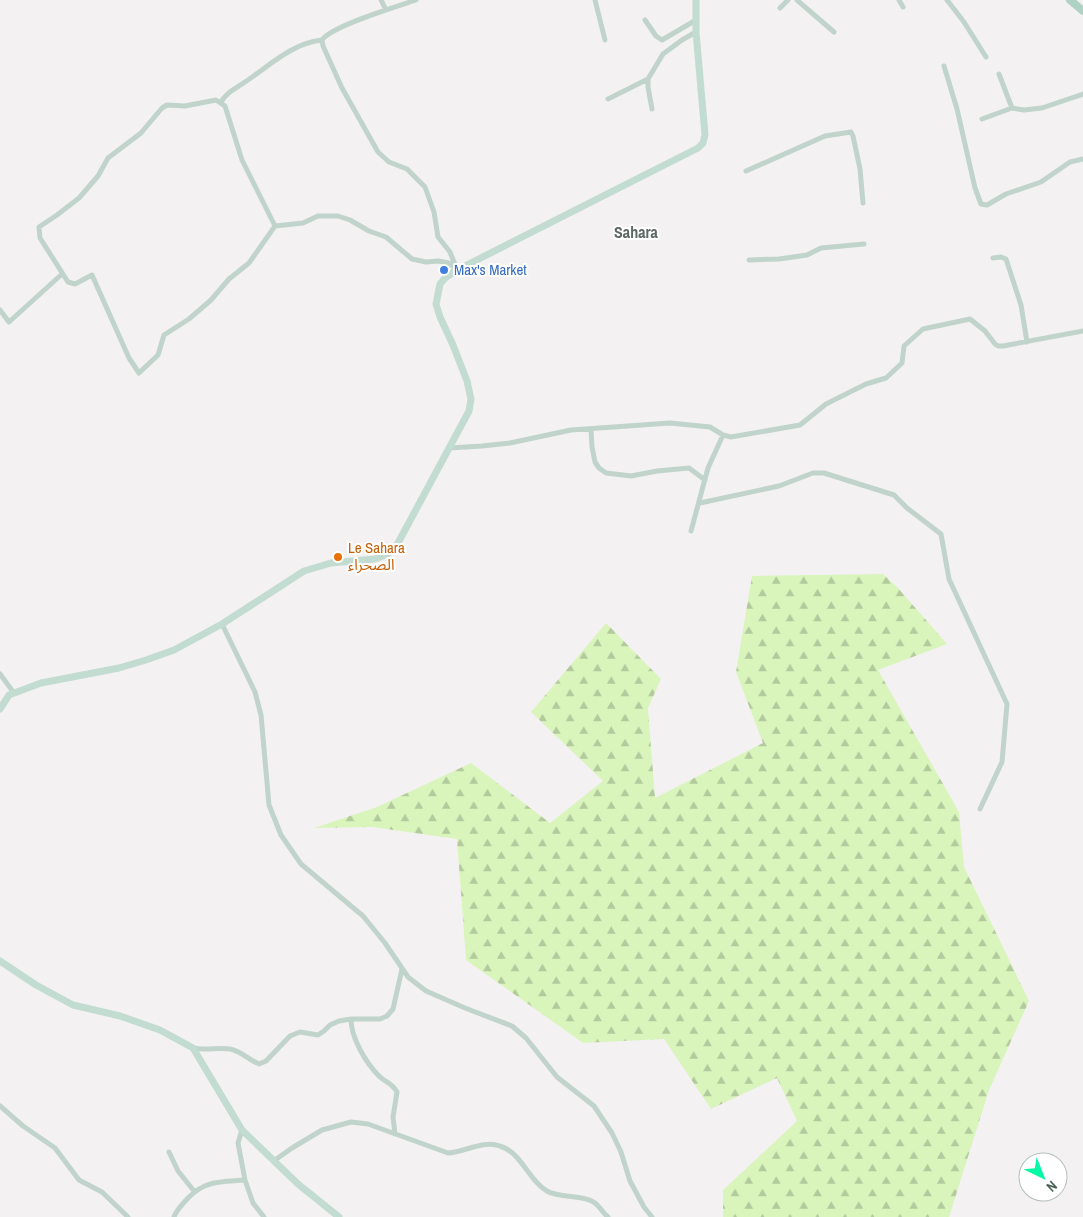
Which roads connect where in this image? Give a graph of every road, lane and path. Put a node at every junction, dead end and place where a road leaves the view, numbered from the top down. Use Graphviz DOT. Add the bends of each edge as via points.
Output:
graph roads {
  1 [pos="381,0"];
  2 [pos="416,0"];
  3 [pos="595,0"];
  4 [pos="696,0"];
  5 [pos="788,0"];
  6 [pos="797,0"];
  7 [pos="899,0"];
  8 [pos="947,0"];
  9 [pos="1070,0"];
  10 [pos="903,6"];
  11 [pos="780,8"];
  12 [pos="386,10"];
  13 [pos="1083,11"];
  14 [pos="645,20"];
  15 [pos="696,20"];
  16 [pos="696,32"];
  17 [pos="834,32"];
  18 [pos="322,40"];
  19 [pos="605,40"];
  20 [pos="986,57"];
  21 [pos="944,66"];
  22 [pos="999,74"];
  23 [pos="648,79"];
  24 [pos="1083,94"];
  25 [pos="608,99"];
  26 [pos="221,102"];
  27 [pos="1012,108"];
  28 [pos="652,109"];
  29 [pos="982,119"];
  30 [pos="1083,158"];
  31 [pos="746,171"];
  32 [pos="863,204"];
  33 [pos="275,226"];
  34 [pos="864,244"];
  35 [pos="993,258"];
  36 [pos="749,260"];
  37 [pos="457,270"];
  38 [pos="62,274"];
  39 [pos="0,310"];
  40 [pos="1083,331"];
  41 [pos="1027,342"];
  42 [pos="591,429"];
  43 [pos="722,435"];
  44 [pos="449,448"];
  45 [pos="705,480"];
  46 [pos="700,503"];
  47 [pos="692,531"];
  48 [pos="222,624"];
  49 [pos="0,674"];
  50 [pos="14,693"];
  51 [pos="0,709"];
  52 [pos="980,810"];
  53 [pos="0,961"];
  54 [pos="402,968"];
  55 [pos="351,1019"];
  56 [pos="192,1048"];
  57 [pos="0,1106"];
  58 [pos="242,1130"];
  59 [pos="396,1134"];
  60 [pos="169,1152"];
  61 [pos="275,1160"];
  62 [pos="245,1180"];
  63 [pos="194,1191"];
  64 [pos="128,1217"];
  65 [pos="174,1217"];
  66 [pos="264,1217"];
  67 [pos="339,1217"];
  68 [pos="608,1217"];
  69 [pos="652,1217"];
  1 -- 12 [label="street"];
  2 -- 12 [label="street"];
  3 -- 19 [label="street"];
  4 -- 15 [label="main road"];
  5 -- 11 [label="street"];
  6 -- 17 [label="street"];
  7 -- 10 [label="street"];
  8 -- 20 [label="street"];
  9 -- 13 [label="main road"];
  12 -- 18 [label="street" via="349,24"];
  14 -- 15 [label="street" via="662,40"];
  15 -- 16 [label="main road"];
  16 -- 23 [label="street" via="663,54"];
  16 -- 37 [label="main road" via="705,135 698,148"];
  18 -- 26 [label="street" via="278,57"];
  18 -- 37 [label="street" via="342,88 378,152 389,162 407,170 425,187 438,236 450,252"];
  21 -- 30 [label="street" via="981,204 987,205 1006,194 1041,182 1070,162"];
  22 -- 27 [label="street"];
  23 -- 25 [label="street"];
  23 -- 28 [label="street"];
  24 -- 27 [label="street" via="1042,108"];
  26 -- 33 [label="street" via="242,160"];
  26 -- 38 [label="street" via="162,108 141,133 108,158 79,198 39,226 40,238"];
  27 -- 29 [label="street"];
  31 -- 32 [label="street" via="825,136 851,132 860,169"];
  33 -- 37 [label="street" via="318,216 338,216 386,237 412,259 449,263"];
  33 -- 38 [label="street" via="248,263 211,300 164,335 158,355 140,373 129,358 92,275 75,284 68,282"];
  34 -- 36 [label="street" via="821,248 807,255 779,260"];
  35 -- 41 [label="street" via="1001,256 1006,259 1021,305"];
  37 -- 44 [label="main road" via="440,284 436,304 471,399 469,411"];
  38 -- 39 [label="street" via="9,322"];
  40 -- 41 [label="street"];
  41 -- 43 [label="street" via="998,346 970,319 923,329 904,346 902,363 895,371 826,404 800,425 756,434"];
  42 -- 43 [label="street" via="670,423 710,427"];
  42 -- 44 [label="street"];
  42 -- 45 [label="street" via="595,462 606,473 631,476 689,468"];
  43 -- 45 [label="street"];
  44 -- 48 [label="main road" via="398,543 388,554 304,571"];
  45 -- 46 [label="street"];
  46 -- 47 [label="street"];
  46 -- 52 [label="street" via="779,486 813,473 824,473 894,495 941,534 949,580 1008,704 1002,762"];
  48 -- 50 [label="main road" via="174,650 146,660 41,683"];
  48 -- 54 [label="street" via="255,692 261,715 270,805 281,835 301,864 363,916"];
  49 -- 50 [label="street"];
  50 -- 51 [label="main road"];
  53 -- 56 [label="main road" via="73,1005 160,1030"];
  54 -- 55 [label="street" via="393,1010 387,1016"];
  54 -- 69 [label="street" via="426,991 512,1026 526,1038 557,1077 594,1106 612,1133 630,1181"];
  55 -- 56 [label="street" via="330,1025 318,1035 300,1032 290,1036 259,1064 228,1049"];
  55 -- 59 [label="street" via="359,1048 380,1078 392,1084 397,1092 393,1117"];
  56 -- 58 [label="main road"];
  57 -- 64 [label="street" via="55,1148 79,1180 102,1192"];
  58 -- 61 [label="main road"];
  58 -- 62 [label="street" via="238,1142"];
  59 -- 61 [label="street" via="351,1122 322,1130"];
  59 -- 68 [label="street" via="448,1153 485,1144 500,1146 514,1154 533,1180 548,1192 586,1199 595,1203"];
  60 -- 63 [label="street" via="178,1171"];
  61 -- 67 [label="main road" via="298,1184"];
  62 -- 63 [label="street" via="213,1183"];
  62 -- 66 [label="street" via="253,1203"];
  63 -- 65 [label="street" via="180,1205"];
}
